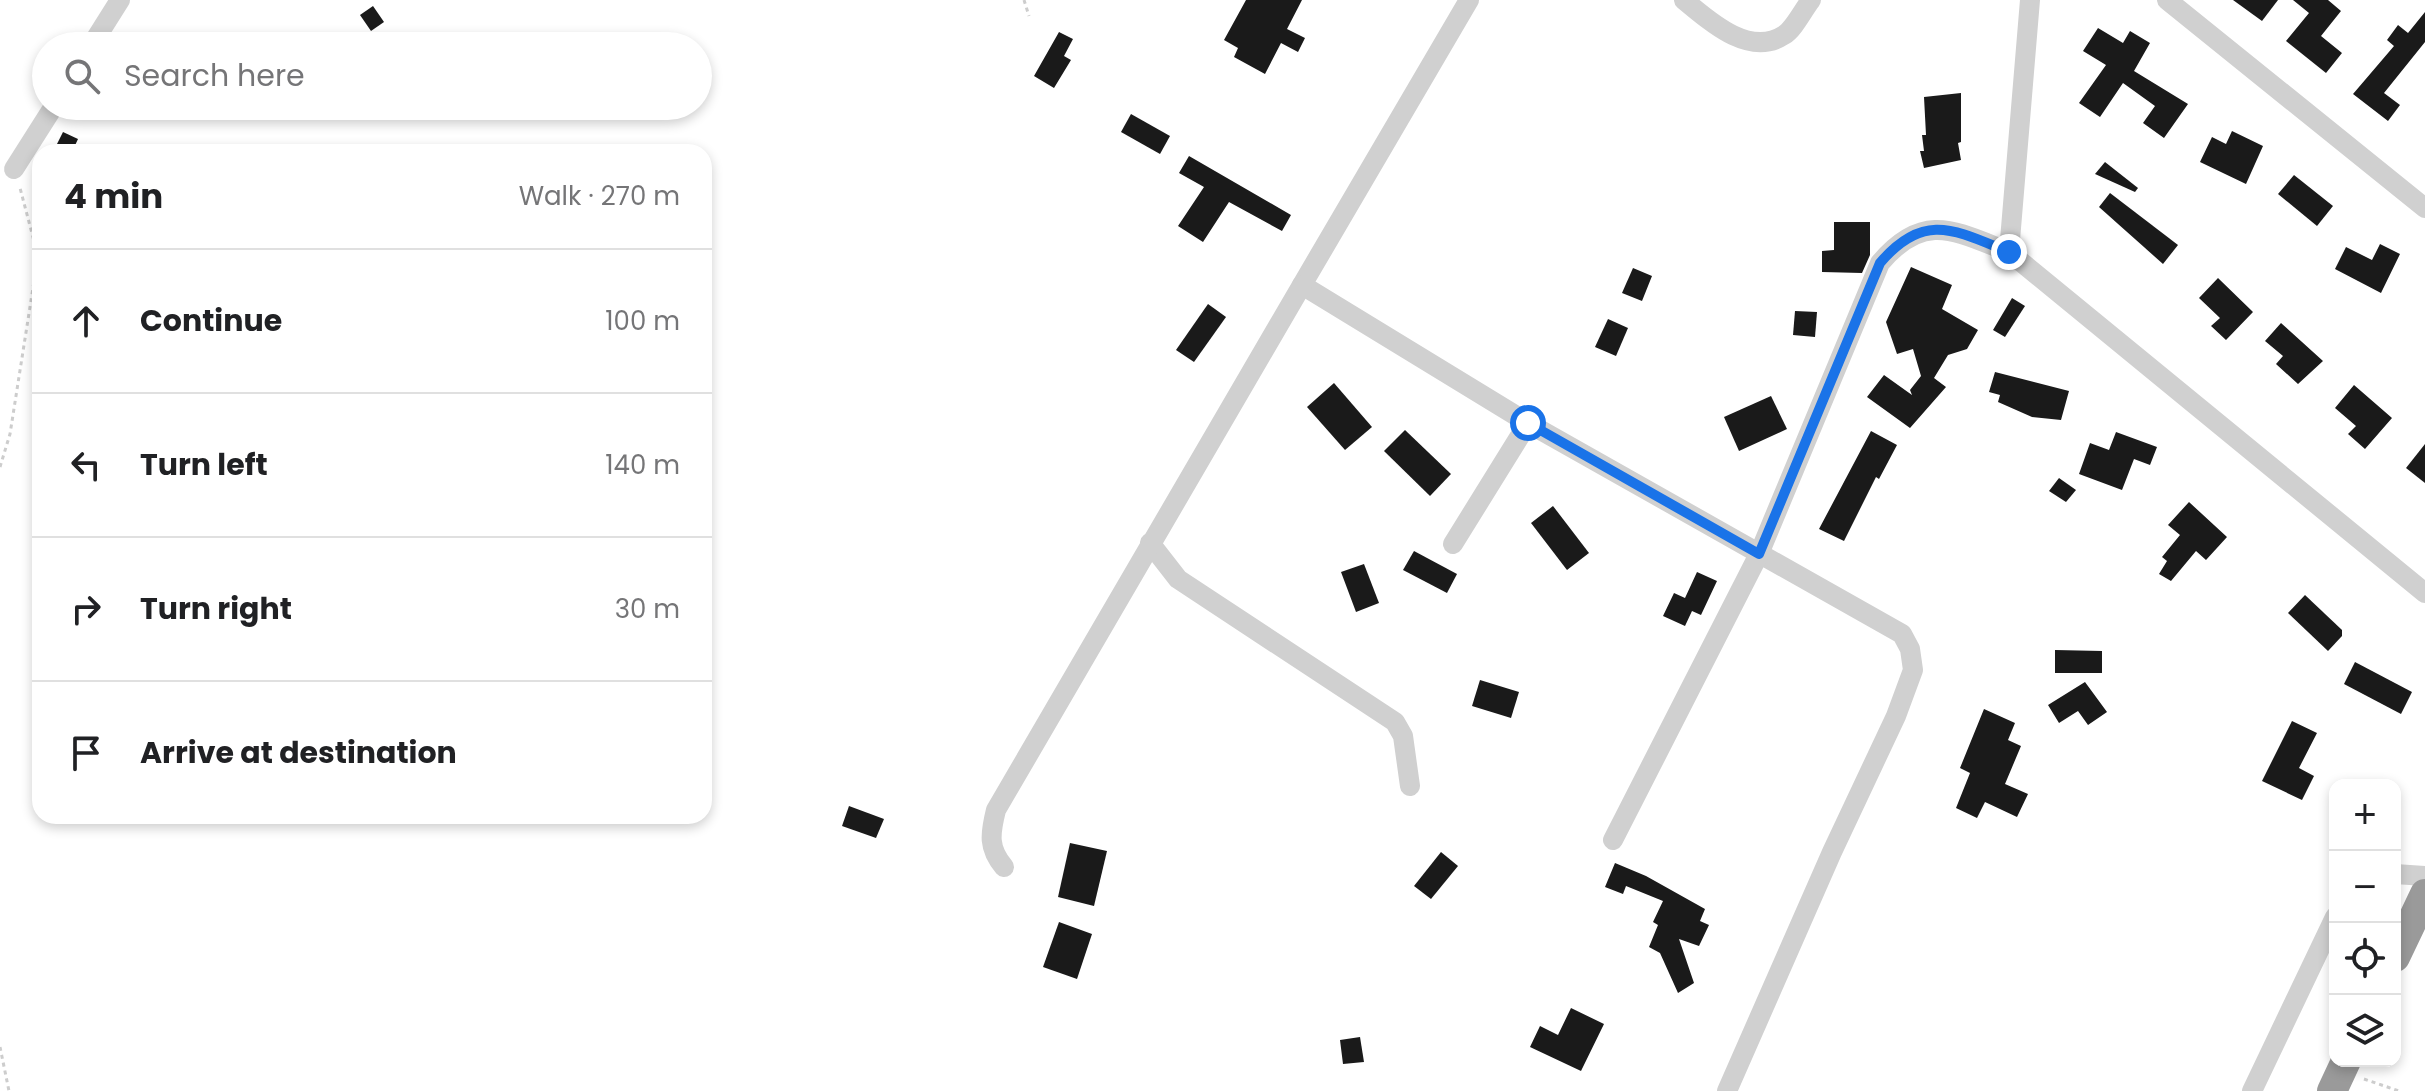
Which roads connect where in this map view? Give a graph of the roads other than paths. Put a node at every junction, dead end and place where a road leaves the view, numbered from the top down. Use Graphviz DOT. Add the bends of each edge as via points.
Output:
graph roads {
  1 [pos="120,0"];
  2 [pos="1469,0"];
  3 [pos="1684,0"];
  4 [pos="1811,0"];
  5 [pos="2030,0"];
  6 [pos="2167,0"];
  7 [pos="100,32"];
  8 [pos="45,120"];
  9 [pos="14,169"];
  10 [pos="2425,208"];
  11 [pos="2009,252"];
  12 [pos="1302,285"];
  13 [pos="1528,423"];
  14 [pos="1150,543"];
  15 [pos="1453,544"];
  16 [pos="1759,554"];
  17 [pos="2425,593"];
  18 [pos="1410,786"];
  19 [pos="1613,840"];
  20 [pos="1004,867"];
  21 [pos="2401,874"];
  22 [pos="2425,876"];
  23 [pos="2425,894"];
  24 [pos="2332,923"];
  25 [pos="2401,944"];
  26 [pos="1727,1091"];
  27 [pos="2252,1091"];
  1 -- 7 [label="street"];
  2 -- 12 [label="street"];
  3 -- 4 [label="street" via="1724,33 1765,41 1785,35"];
  5 -- 11 [label="street"];
  6 -- 10 [label="street"];
  8 -- 9 [label="street"];
  11 -- 16 [label="street" via="1953,230 1928,228 1894,246 1880,263"];
  11 -- 17 [label="street"];
  12 -- 13 [label="street"];
  12 -- 14 [label="street"];
  13 -- 15 [label="street"];
  13 -- 16 [label="street"];
  14 -- 18 [label="street" via="1188,586 1385,712 1403,736"];
  14 -- 20 [label="street" via="996,810 992,852"];
  16 -- 19 [label="street"];
  16 -- 26 [label="street" via="1902,634 1913,670"];
  21 -- 22 [label="street"];
  23 -- 25 [label="highway"];
  24 -- 27 [label="street"];
}
